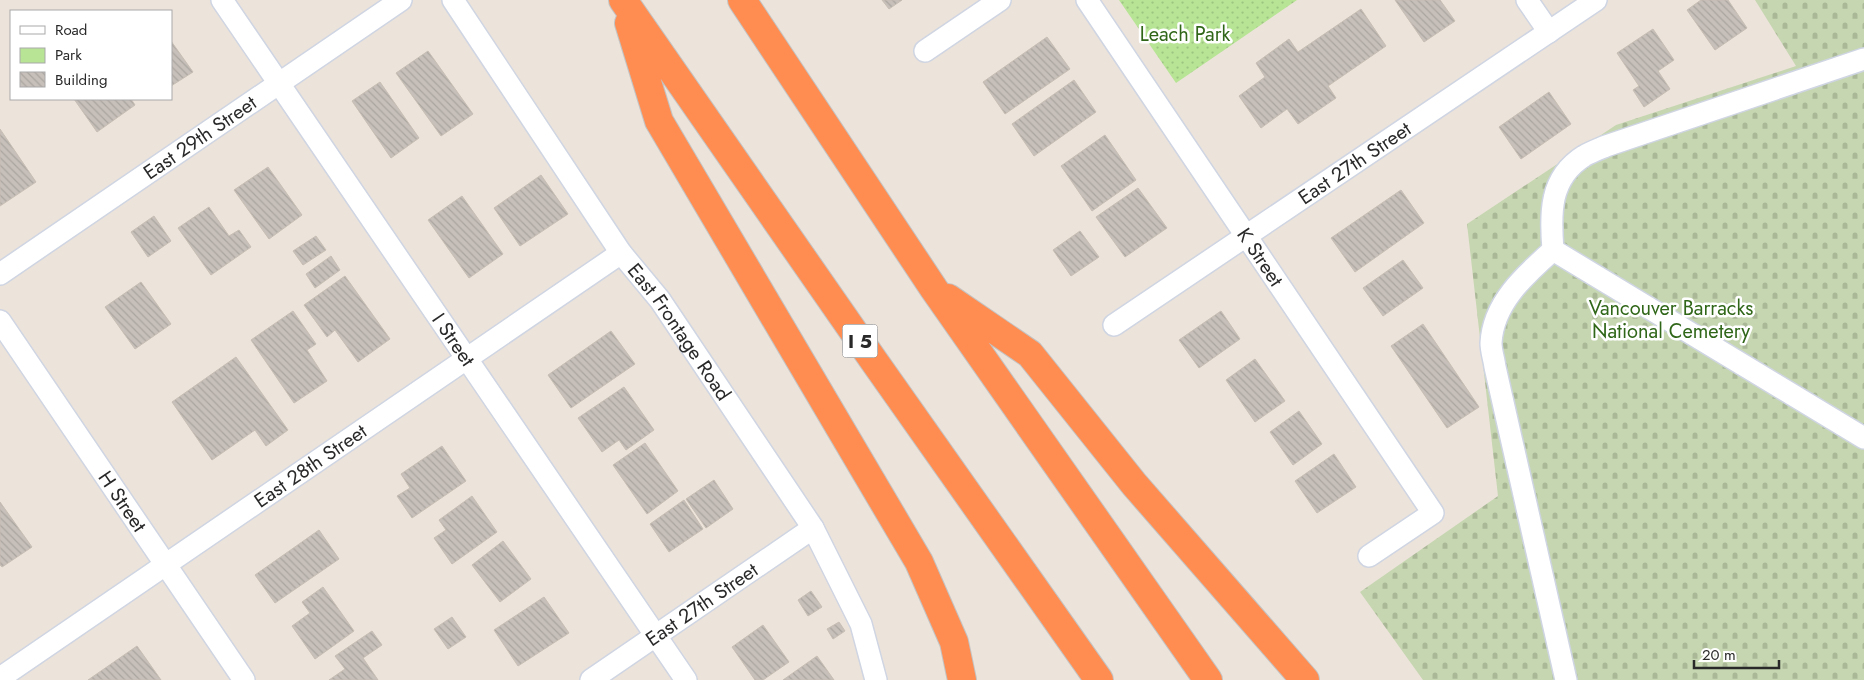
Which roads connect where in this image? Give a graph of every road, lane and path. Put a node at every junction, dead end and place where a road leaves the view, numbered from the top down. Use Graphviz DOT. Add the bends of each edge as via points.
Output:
graph roads {
  1 [pos="222,0"];
  2 [pos="401,0"];
  3 [pos="453,0"];
  4 [pos="622,0"];
  5 [pos="742,0"];
  6 [pos="1000,0"];
  7 [pos="1087,0"];
  8 [pos="1527,0"];
  9 [pos="1596,0"];
  10 [pos="1548,32"];
  11 [pos="925,51"];
  12 [pos="1864,59"];
  13 [pos="279,84"];
  14 [pos="1246,236"];
  15 [pos="1553,250"];
  16 [pos="622,253"];
  17 [pos="0,274"];
  18 [pos="934,289"];
  19 [pos="0,321"];
  20 [pos="1114,325"];
  21 [pos="467,358"];
  22 [pos="1864,438"];
  23 [pos="813,528"];
  24 [pos="1369,556"];
  25 [pos="166,565"];
  26 [pos="656,636"];
  27 [pos="0,678"];
  28 [pos="244,680"];
  29 [pos="591,680"];
  30 [pos="686,680"];
  31 [pos="876,680"];
  32 [pos="962,680"];
  33 [pos="1099,680"];
  34 [pos="1208,680"];
  35 [pos="1305,680"];
  36 [pos="1566,680"];
  1 -- 13 [label="street, I Street"];
  2 -- 13 [label="street, East 29th Street"];
  3 -- 16 [label="street, East Frontage Road"];
  4 -- 32 [label="highway" via="659,121 919,562 954,642"];
  4 -- 33 [label="highway, I 5"];
  5 -- 18 [label="highway"];
  6 -- 11 [label="street"];
  7 -- 14 [label="street, K Street"];
  8 -- 10 [label="street"];
  9 -- 10 [label="street, East 27th Street"];
  10 -- 14 [label="street, East 27th Street"];
  12 -- 15 [label="street" via="1606,146 1583,157 1565,174 1554,196"];
  13 -- 17 [label="street, East 29th Street"];
  13 -- 21 [label="street, I Street"];
  14 -- 20 [label="street, East 27th Street"];
  14 -- 24 [label="street, K Street" via="1433,513"];
  15 -- 22 [label="street"];
  15 -- 36 [label="street" via="1505,300 1495,321 1491,344"];
  16 -- 21 [label="street, East 28th Street"];
  16 -- 23 [label="street, East Frontage Road" via="660,300"];
  18 -- 34 [label="highway"];
  18 -- 35 [label="highway" via="1030,354 1134,484"];
  19 -- 25 [label="street, H Street"];
  21 -- 25 [label="street, East 28th Street"];
  21 -- 26 [label="street, I Street"];
  23 -- 26 [label="street, East 27th Street"];
  23 -- 31 [label="street, East Frontage Road" via="861,624"];
  25 -- 27 [label="street, East 28th Street"];
  25 -- 28 [label="street, H Street"];
  26 -- 29 [label="street, East 27th Street"];
  26 -- 30 [label="street, I Street"];
}
